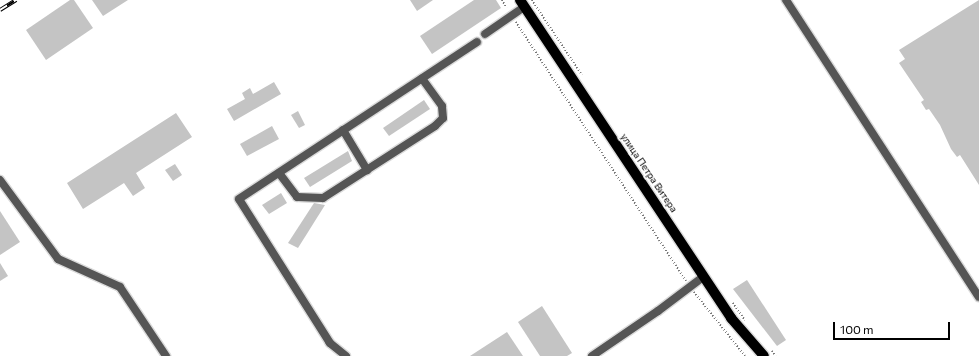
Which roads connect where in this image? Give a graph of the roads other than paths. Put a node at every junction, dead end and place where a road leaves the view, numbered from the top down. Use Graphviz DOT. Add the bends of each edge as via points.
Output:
graph roads {
  1 [pos="786,0"];
  2 [pos="522,4"];
  3 [pos="485,34"];
  4 [pos="477,42"];
  5 [pos="422,78"];
  6 [pos="343,130"];
  7 [pos="367,170"];
  8 [pos="279,173"];
  9 [pos="0,180"];
  10 [pos="703,277"];
  11 [pos="979,297"];
  12 [pos="767,353"];
  13 [pos="166,356"];
  14 [pos="346,356"];
  15 [pos="592,356"];
  1 -- 11 [label="lane"];
  2 -- 3 [label="lane" via="512,16"];
  2 -- 10 [label="main road, улица Петра Витера"];
  4 -- 5 [label="lane"];
  5 -- 6 [label="lane"];
  5 -- 7 [label="lane" via="442,106 443,118 435,126"];
  6 -- 7 [label="lane"];
  6 -- 8 [label="lane"];
  7 -- 8 [label="lane" via="323,198 298,197"];
  8 -- 14 [label="lane" via="239,199 330,343"];
  9 -- 13 [label="lane" via="58,260 120,287"];
  10 -- 12 [label="main road, улица Петра Витера" via="731,318"];
  10 -- 15 [label="lane"];
}
